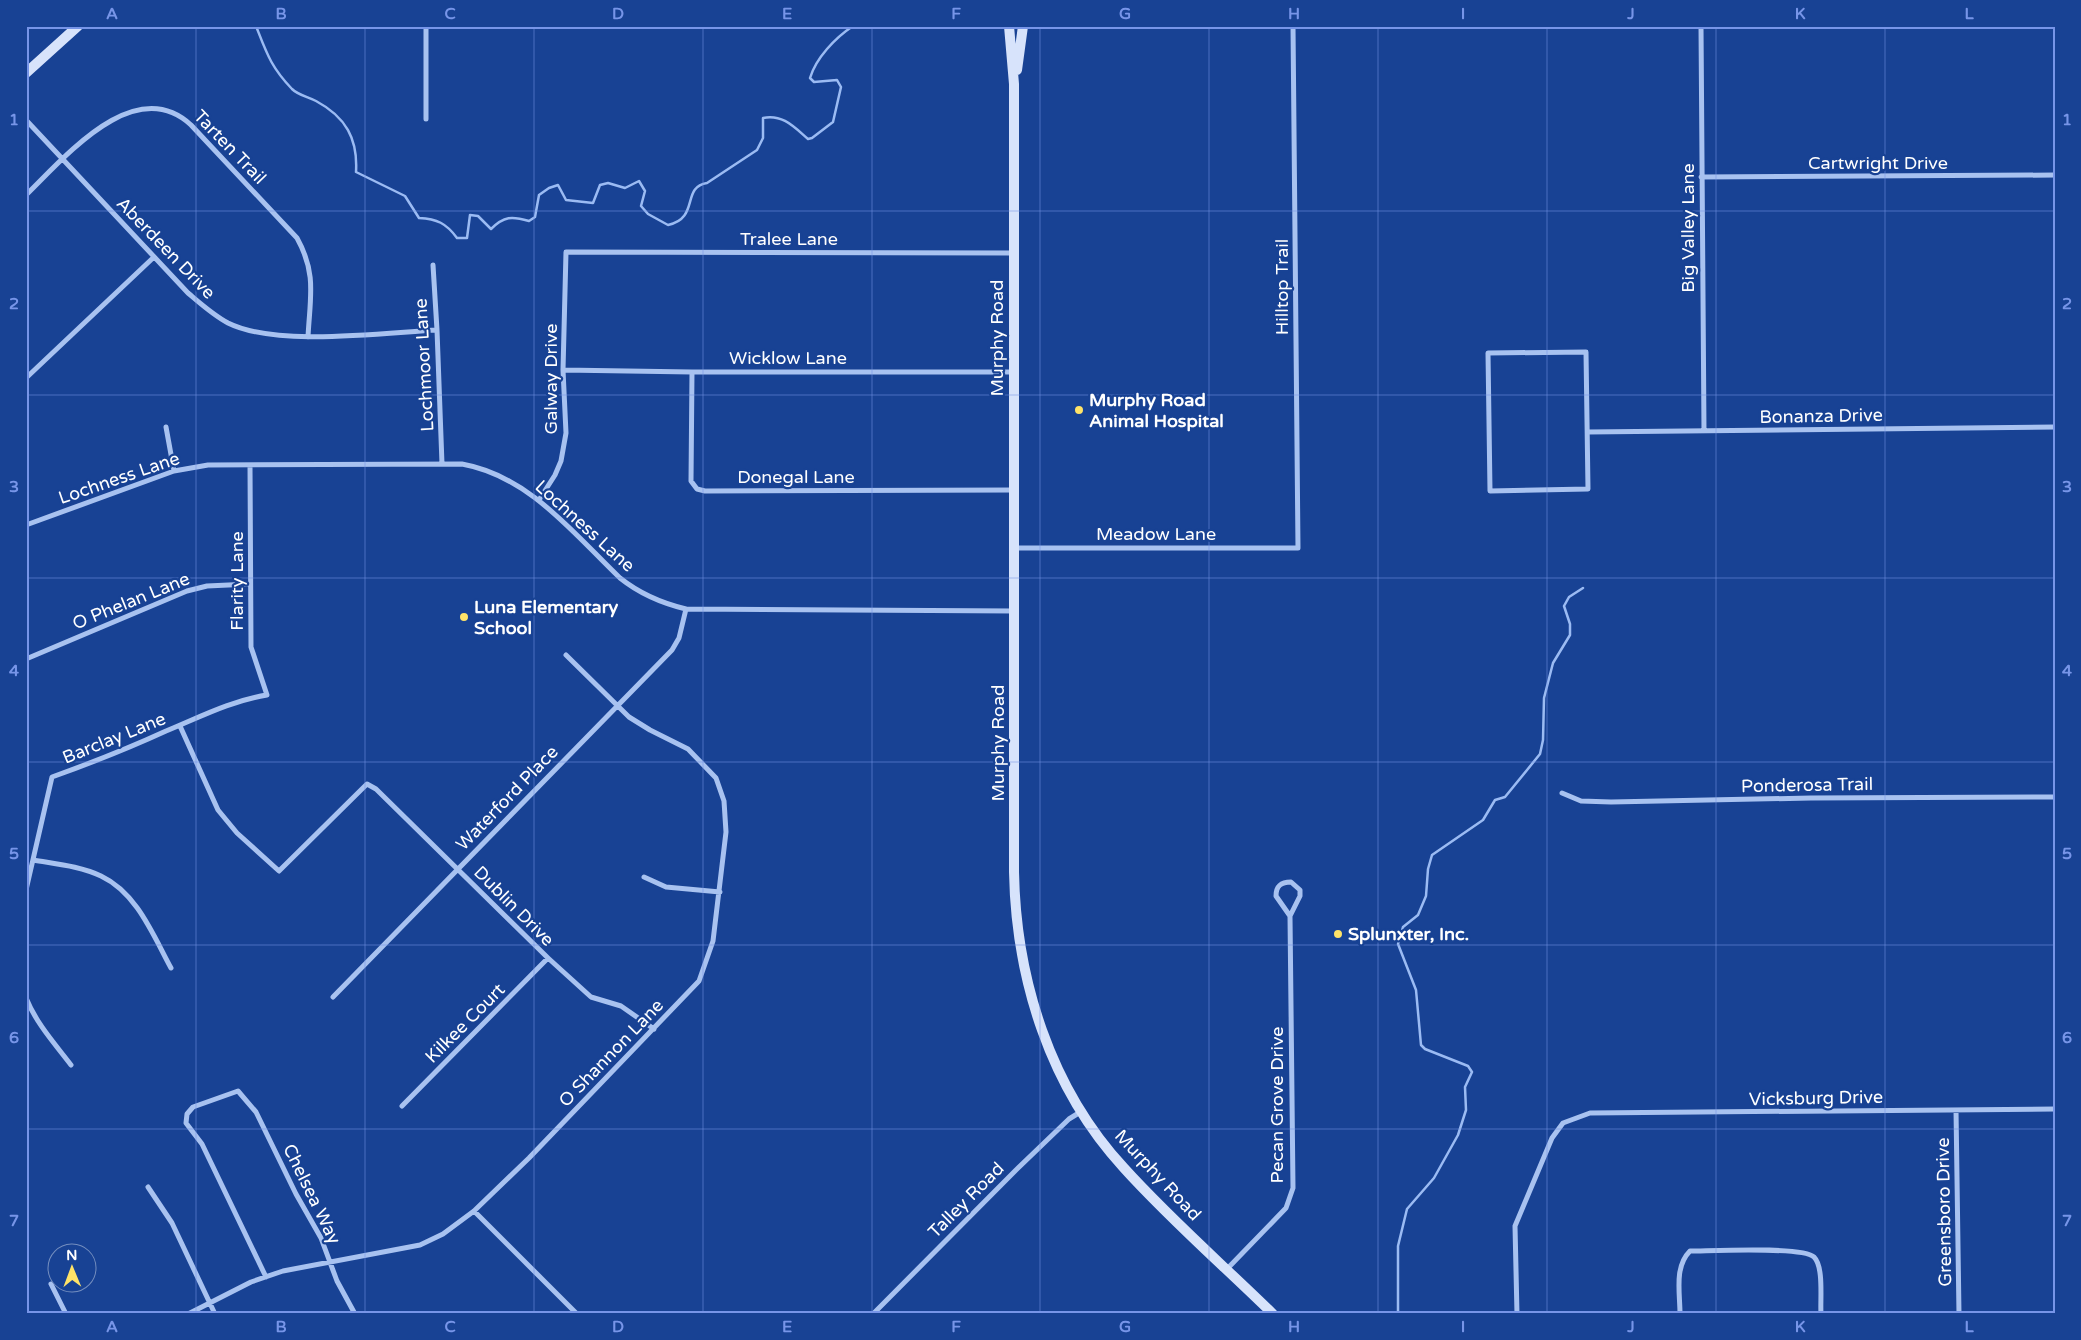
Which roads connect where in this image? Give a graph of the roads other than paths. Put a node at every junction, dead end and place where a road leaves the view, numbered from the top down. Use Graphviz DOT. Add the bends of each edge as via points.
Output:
graph roads {
  1 [pos="78,26"];
  2 [pos="426,26"];
  3 [pos="1009,26"];
  4 [pos="1023,26"];
  5 [pos="1294,26"];
  6 [pos="1701,26"];
  7 [pos="26,74"];
  8 [pos="1014,84"];
  9 [pos="426,118"];
  10 [pos="26,120"];
  11 [pos="63,160"];
  12 [pos="2055,175"];
  13 [pos="1701,177"];
  14 [pos="26,195"];
  15 [pos="566,252"];
  16 [pos="1013,253"];
  17 [pos="154,257"];
  18 [pos="432,265"];
  19 [pos="438,330"];
  20 [pos="308,336"];
  21 [pos="563,370"];
  22 [pos="692,372"];
  23 [pos="1014,372"];
  24 [pos="26,378"];
  25 [pos="2055,427"];
  26 [pos="166,428"];
  27 [pos="1704,430"];
  28 [pos="1588,432"];
  29 [pos="442,464"];
  30 [pos="250,465"];
  31 [pos="174,471"];
  32 [pos="1014,490"];
  33 [pos="539,500"];
  34 [pos="26,525"];
  35 [pos="1014,548"];
  36 [pos="1298,548"];
  37 [pos="250,584"];
  38 [pos="686,609"];
  39 [pos="1014,611"];
  40 [pos="566,655"];
  41 [pos="26,659"];
  42 [pos="267,695"];
  43 [pos="617,705"];
  44 [pos="180,726"];
  45 [pos="1562,793"];
  46 [pos="2055,797"];
  47 [pos="33,860"];
  48 [pos="458,870"];
  49 [pos="644,877"];
  50 [pos="26,890"];
  51 [pos="720,892"];
  52 [pos="1290,916"];
  53 [pos="548,958"];
  54 [pos="171,968"];
  55 [pos="333,997"];
  56 [pos="26,998"];
  57 [pos="654,1030"];
  58 [pos="71,1065"];
  59 [pos="402,1106"];
  60 [pos="2055,1109"];
  61 [pos="1956,1110"];
  62 [pos="1082,1111"];
  63 [pos="148,1187"];
  64 [pos="474,1211"];
  65 [pos="329,1261"];
  66 [pos="1227,1270"];
  67 [pos="266,1277"];
  68 [pos="55,1292"];
  69 [pos="210,1303"];
  70 [pos="66,1314"];
  71 [pos="188,1314"];
  72 [pos="215,1314"];
  73 [pos="356,1314"];
  74 [pos="577,1314"];
  75 [pos="873,1314"];
  76 [pos="1272,1314"];
  77 [pos="1518,1314"];
  78 [pos="1680,1314"];
  79 [pos="1821,1314"];
  80 [pos="1958,1314"];
  1 -- 7 [label="main road"];
  2 -- 9 [label="street"];
  3 -- 8 [label="main road, Murphy Road"];
  4 -- 8 [label="main road, Murphy Road"];
  5 -- 36 [label="street, Hilltop Trail"];
  6 -- 13 [label="street, Big Valley Lane"];
  8 -- 16 [label="main road, Murphy Road"];
  10 -- 11 [label="street, Aberdeen Drive"];
  11 -- 14 [label="street, Tarten Trail"];
  11 -- 17 [label="street, Aberdeen Drive"];
  11 -- 20 [label="street, Tarten Trail" via="106,124 136,109 156,108 174,112 183,118 297,238 311,272"];
  12 -- 13 [label="street, Cartwright Drive"];
  13 -- 27 [label="street, Big Valley Lane"];
  15 -- 16 [label="street, Tralee Lane"];
  15 -- 21 [label="street, Galway Drive"];
  16 -- 23 [label="main road, Murphy Road"];
  17 -- 20 [label="street, Aberdeen Drive" via="198,302 229,324 273,335"];
  17 -- 24 [label="street"];
  18 -- 19 [label="street, Lochmoor Lane"];
  19 -- 20 [label="street, Aberdeen Drive"];
  19 -- 29 [label="street, Lochmoor Lane"];
  21 -- 22 [label="street, Wicklow Lane"];
  21 -- 33 [label="street, Galway Drive" via="565,447 556,476"];
  22 -- 23 [label="street, Wicklow Lane"];
  22 -- 32 [label="street, Donegal Lane" via="692,481 697,489"];
  23 -- 32 [label="main road, Murphy Road"];
  25 -- 27 [label="street, Bonanza Drive"];
  26 -- 31 [label="street"];
  27 -- 28 [label="street, Bonanza Drive"];
  28 -- 28 [label="street" via="1586,352 1488,353 1490,491 1588,489"];
  29 -- 30 [label="street, Lochness Lane"];
  29 -- 33 [label="street, Lochness Lane" via="462,464 494,472"];
  30 -- 31 [label="street, Lochness Lane" via="208,465"];
  30 -- 37 [label="street, Flarity Lane"];
  31 -- 34 [label="street, Lochness Lane"];
  32 -- 35 [label="main road, Murphy Road"];
  33 -- 38 [label="street, Lochness Lane" via="634,589"];
  35 -- 36 [label="street, Meadow Lane"];
  35 -- 39 [label="main road, Murphy Road"];
  37 -- 41 [label="street, O Phelan Lane" via="207,586 187,591"];
  37 -- 42 [label="street, Flarity Lane" via="251,647"];
  38 -- 39 [label="street, Lochness Lane"];
  38 -- 43 [label="street, Waterford Place" via="672,650"];
  39 -- 62 [label="main road, Murphy Road" via="1014,872 1019,945 1043,1033 1062,1078"];
  40 -- 43 [label="street, O Shannon Lane"];
  42 -- 44 [label="street, Barclay Lane" via="221,706"];
  43 -- 48 [label="street, Waterford Place"];
  43 -- 51 [label="street, O Shannon Lane" via="629,717 688,749 716,778 724,801 726,832"];
  44 -- 47 [label="street, Barclay Lane" via="52,777"];
  44 -- 48 [label="street, Dublin Drive" via="218,810 237,833 279,871 367,784"];
  45 -- 46 [label="street, Ponderosa Trail" via="1581,801 1611,802"];
  47 -- 50 [label="street, Barclay Lane"];
  47 -- 54 [label="street" via="87,871 121,890 138,909"];
  48 -- 53 [label="street, Dublin Drive"];
  48 -- 55 [label="street, Waterford Place"];
  49 -- 51 [label="street" via="666,887"];
  51 -- 57 [label="street, O Shannon Lane" via="713,940 703,974"];
  52 -- 52 [label="street, Pecan Grove Drive" via="1300,890 1291,882 1283,882 1276,896"];
  52 -- 66 [label="street, Pecan Grove Drive" via="1293,1188 1286,1208"];
  53 -- 57 [label="street, Dublin Drive" via="591,997 621,1006"];
  53 -- 59 [label="street, Kilkee Court"];
  56 -- 58 [label="street" via="47,1034"];
  57 -- 64 [label="street, O Shannon Lane"];
  60 -- 61 [label="street, Vicksburg Drive"];
  61 -- 77 [label="street, Vicksburg Drive" via="1590,1113 1563,1123 1552,1138 1515,1226"];
  61 -- 80 [label="street, Greensboro Drive"];
  62 -- 66 [label="main road, Murphy Road" via="1123,1167"];
  62 -- 75 [label="street, Talley Road" via="1056,1130"];
  63 -- 69 [label="street" via="172,1222"];
  64 -- 65 [label="street, O Shannon Lane" via="443,1234 420,1245"];
  64 -- 74 [label="street"];
  65 -- 67 [label="street, O Shannon Lane"];
  65 -- 67 [label="street, Chelsea Way" via="321,1238 256,1112 238,1091 193,1107 188,1111 186,1123 202,1144"];
  65 -- 73 [label="street, Chelsea Way"];
  66 -- 76 [label="main road, Murphy Road"];
  67 -- 69 [label="street, O Shannon Lane"];
  68 -- 70 [label="street"];
  69 -- 71 [label="street, O Shannon Lane"];
  69 -- 72 [label="street"];
  78 -- 79 [label="street" via="1680,1268 1690,1251 1747,1250 1803,1252 1813,1256 1818,1264"];
}
